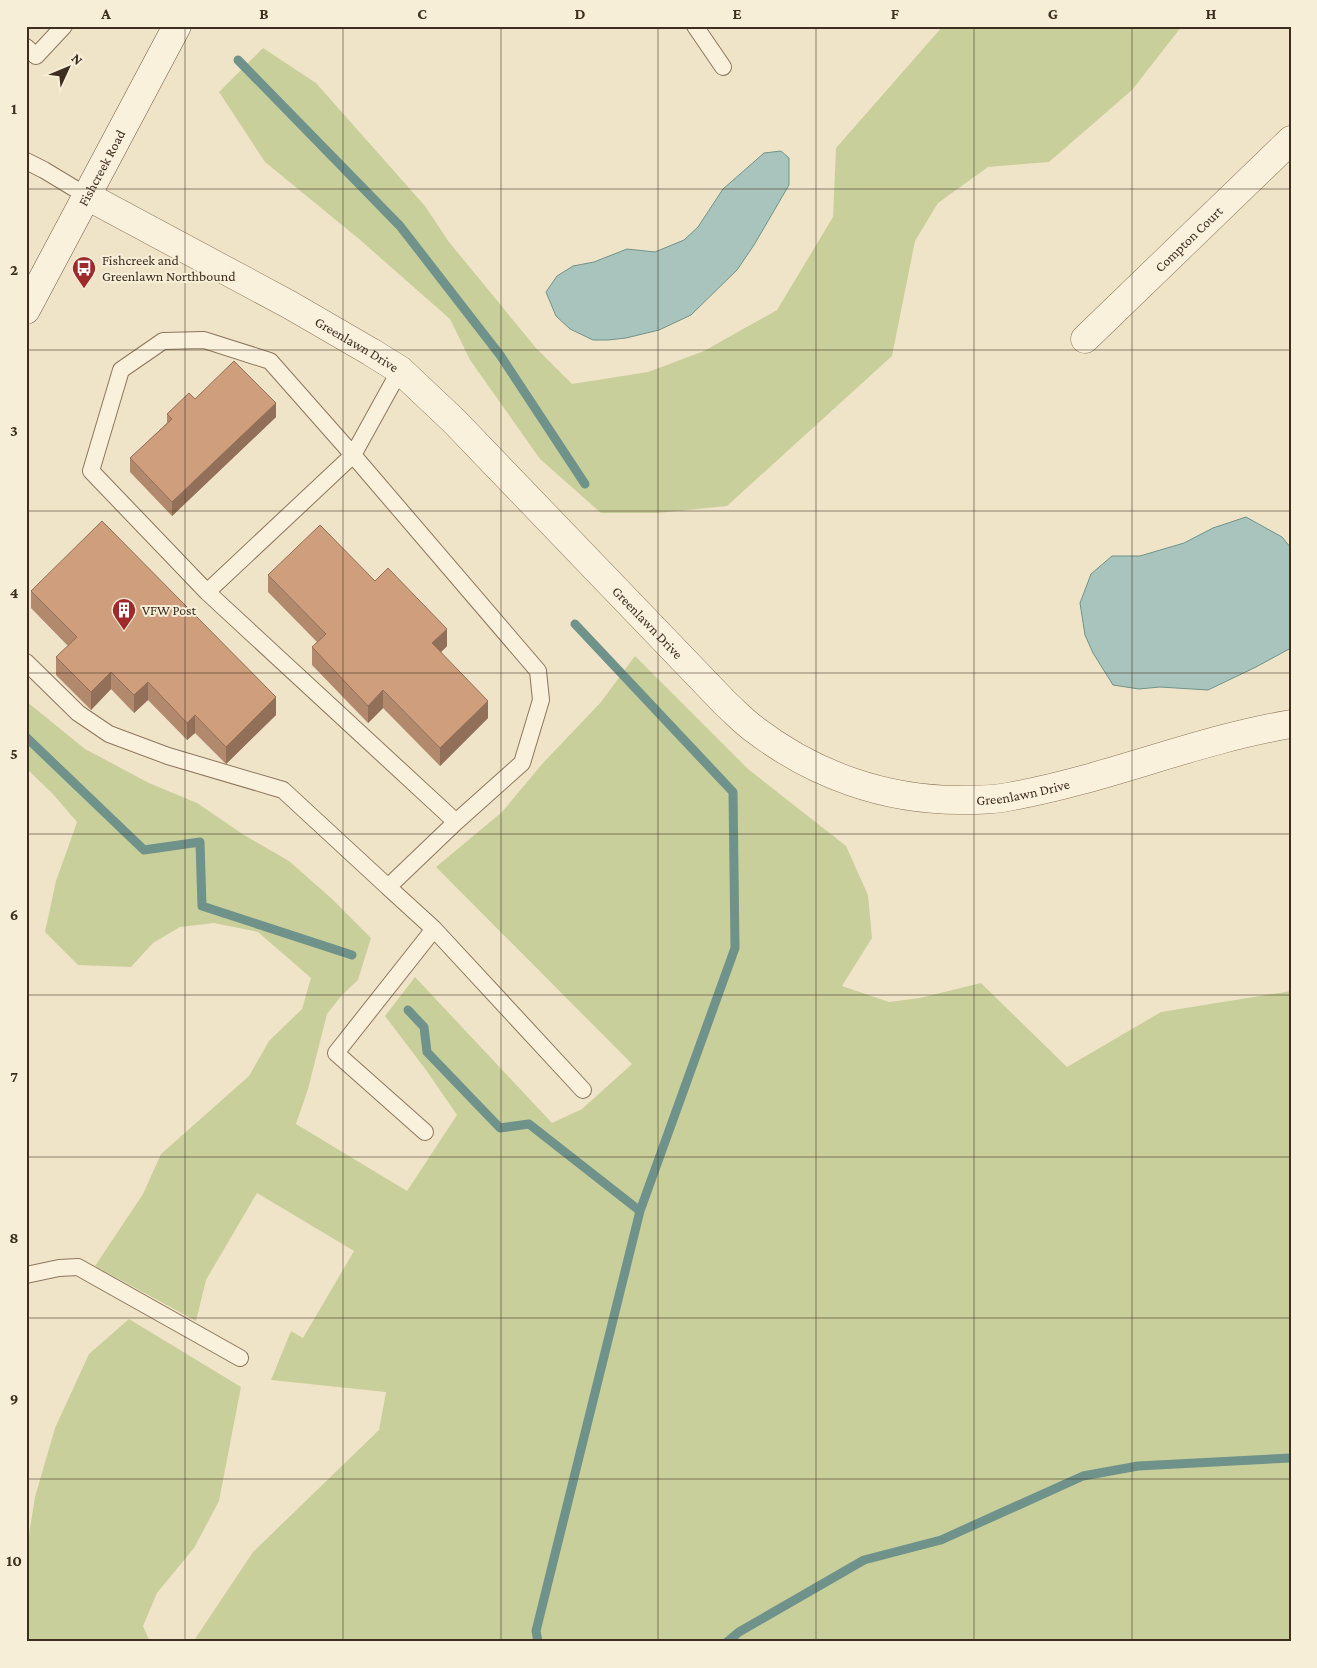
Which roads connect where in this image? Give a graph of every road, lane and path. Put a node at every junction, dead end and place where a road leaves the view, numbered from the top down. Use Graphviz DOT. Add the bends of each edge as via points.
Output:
graph roads {
  1 [pos="64,26"];
  2 [pos="177,26"];
  3 [pos="695,26"];
  4 [pos="26,47"];
  5 [pos="723,67"];
  6 [pos="1291,140"];
  7 [pos="26,161"];
  8 [pos="87,196"];
  9 [pos="26,310"];
  10 [pos="1085,339"];
  11 [pos="400,370"];
  12 [pos="353,454"];
  13 [pos="207,592"];
  14 [pos="26,662"];
  15 [pos="1291,724"];
  16 [pos="456,822"];
  17 [pos="388,887"];
  18 [pos="434,929"];
  19 [pos="583,1090"];
  20 [pos="425,1132"];
  21 [pos="26,1275"];
  22 [pos="240,1358"];
  1 -- 4 [label="lane" via="36,56"];
  2 -- 8 [label="street, Fishcreek Road"];
  3 -- 5 [label="lane"];
  6 -- 10 [label="street, Compton Court"];
  7 -- 8 [label="lane"];
  8 -- 9 [label="street, Fishcreek Road"];
  8 -- 11 [label="street, Greenlawn Drive" via="299,310"];
  11 -- 12 [label="lane"];
  11 -- 15 [label="street, Greenlawn Drive" via="461,428 726,704 753,729 786,752 824,772 862,787 902,796 938,800 1012,797"];
  12 -- 13 [label="lane"];
  12 -- 13 [label="lane" via="270,361 204,340 163,341 121,370 91,471"];
  12 -- 16 [label="lane" via="538,671 541,700 522,763"];
  13 -- 16 [label="lane"];
  14 -- 17 [label="lane" via="78,713 109,734 168,756 283,790"];
  16 -- 17 [label="lane"];
  17 -- 18 [label="lane"];
  18 -- 19 [label="lane"];
  18 -- 20 [label="lane" via="336,1053"];
  21 -- 22 [label="lane" via="78,1267"];
}
